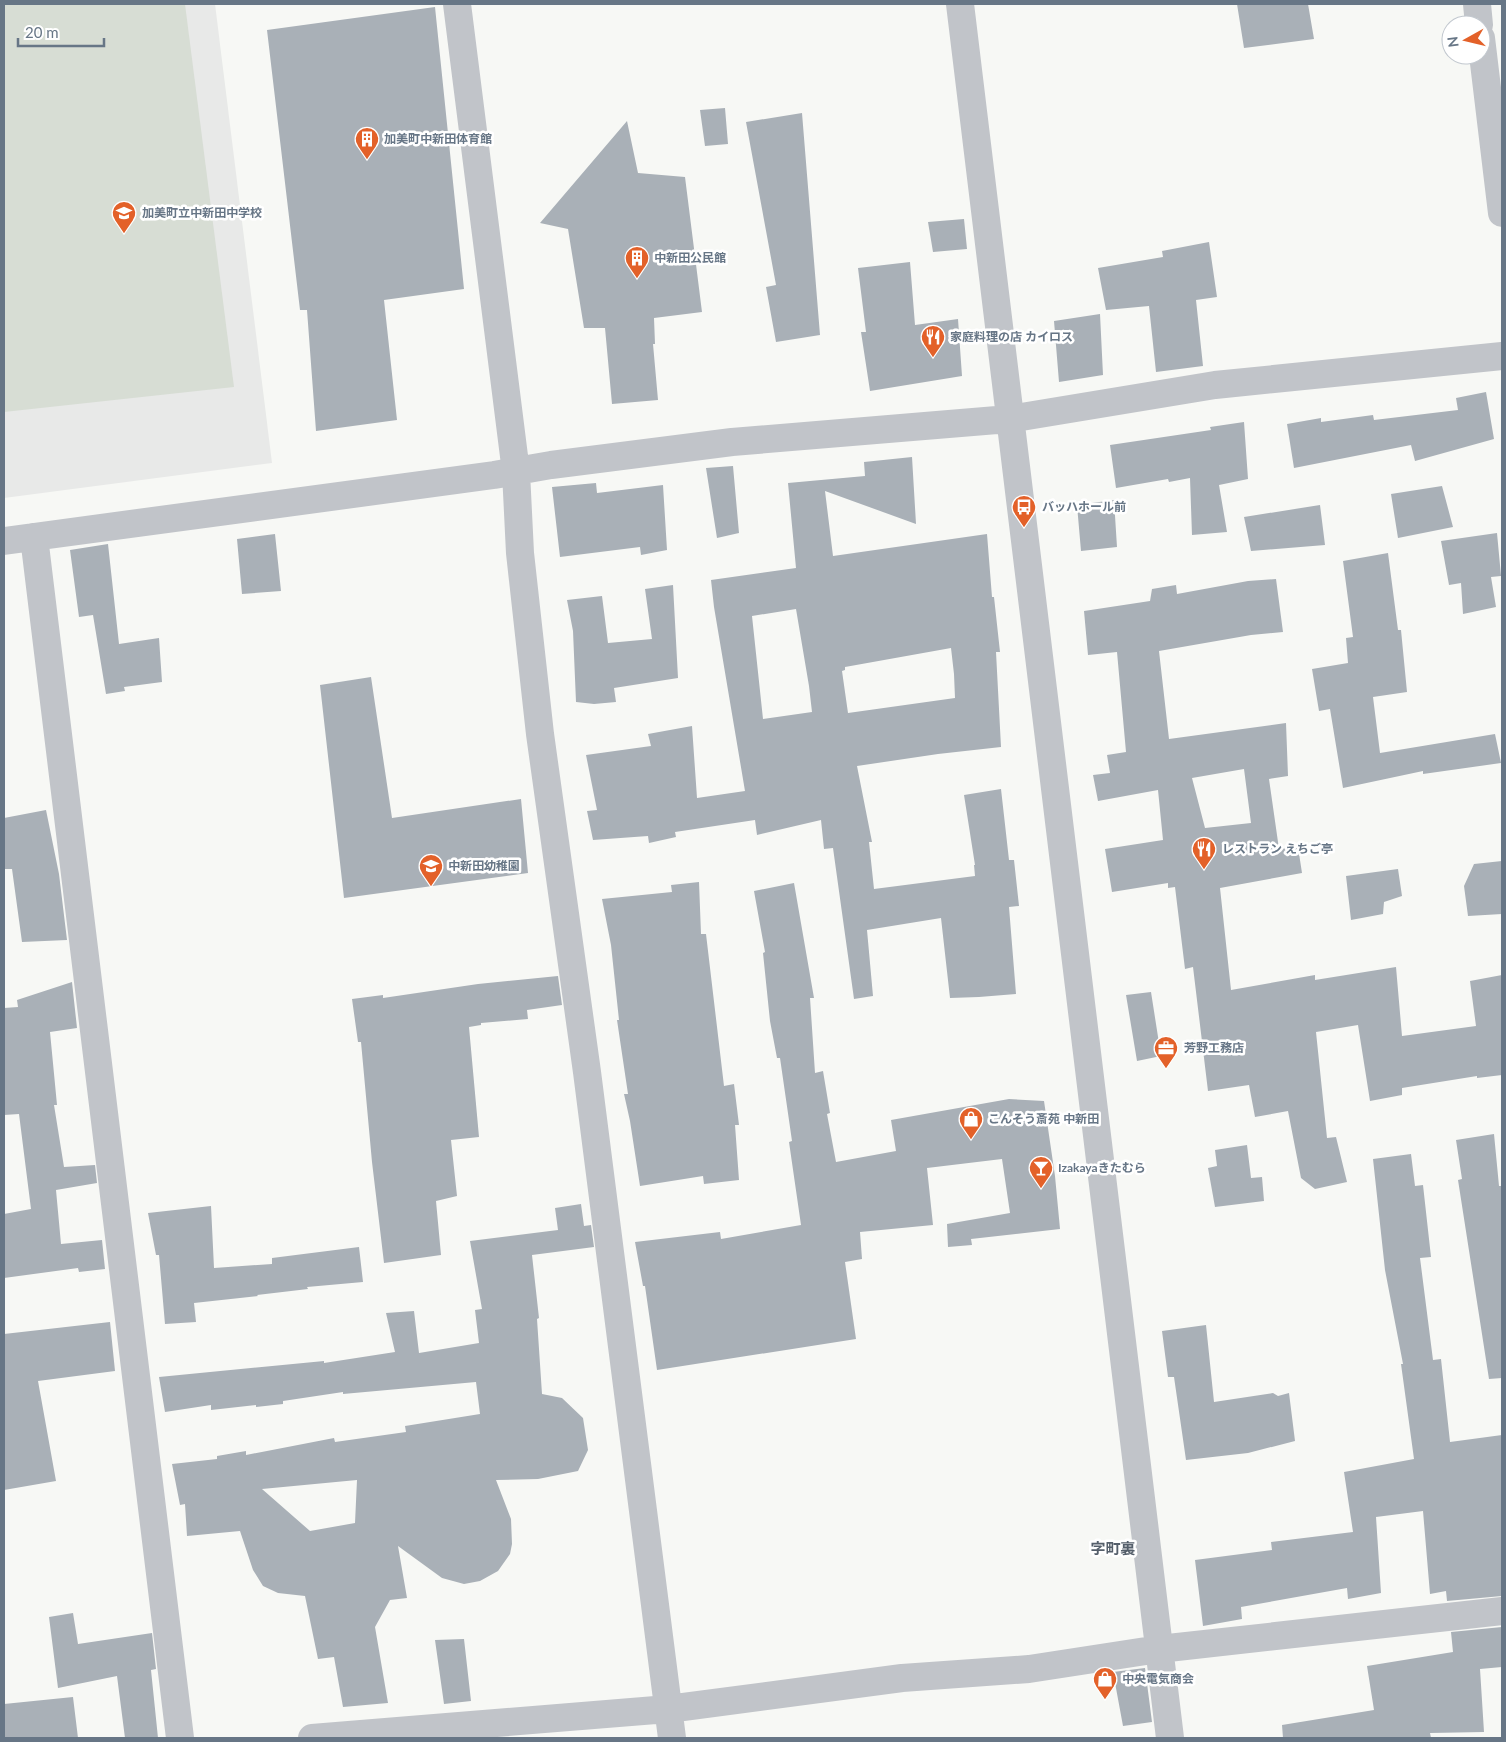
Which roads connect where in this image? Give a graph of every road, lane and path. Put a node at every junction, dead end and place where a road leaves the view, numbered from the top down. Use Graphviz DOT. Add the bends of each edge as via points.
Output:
graph roads {
  1 [pos="457,4"];
  2 [pos="960,4"];
  3 [pos="1484,65"];
  4 [pos="1502,213"];
  5 [pos="1502,356"];
  6 [pos="1010,419"];
  7 [pos="516,472"];
  8 [pos="34,537"];
  9 [pos="4,540"];
  10 [pos="1502,1612"];
  11 [pos="1159,1649"];
  12 [pos="668,1709"];
  13 [pos="180,1738"];
  14 [pos="312,1738"];
  15 [pos="672,1738"];
  16 [pos="1170,1738"];
  1 -- 7 [label="street"];
  2 -- 6 [label="street"];
  3 -- 4 [label="street"];
  5 -- 6 [label="street" via="1215,385"];
  6 -- 7 [label="street" via="732,442"];
  6 -- 11 [label="street"];
  7 -- 8 [label="street"];
  7 -- 12 [label="street" via="520,553 540,734 587,1072"];
  8 -- 9 [label="street"];
  8 -- 13 [label="street"];
  10 -- 11 [label="street"];
  11 -- 12 [label="street" via="1029,1669 902,1678"];
  11 -- 16 [label="street"];
  12 -- 14 [label="street"];
  12 -- 15 [label="street"];
}
